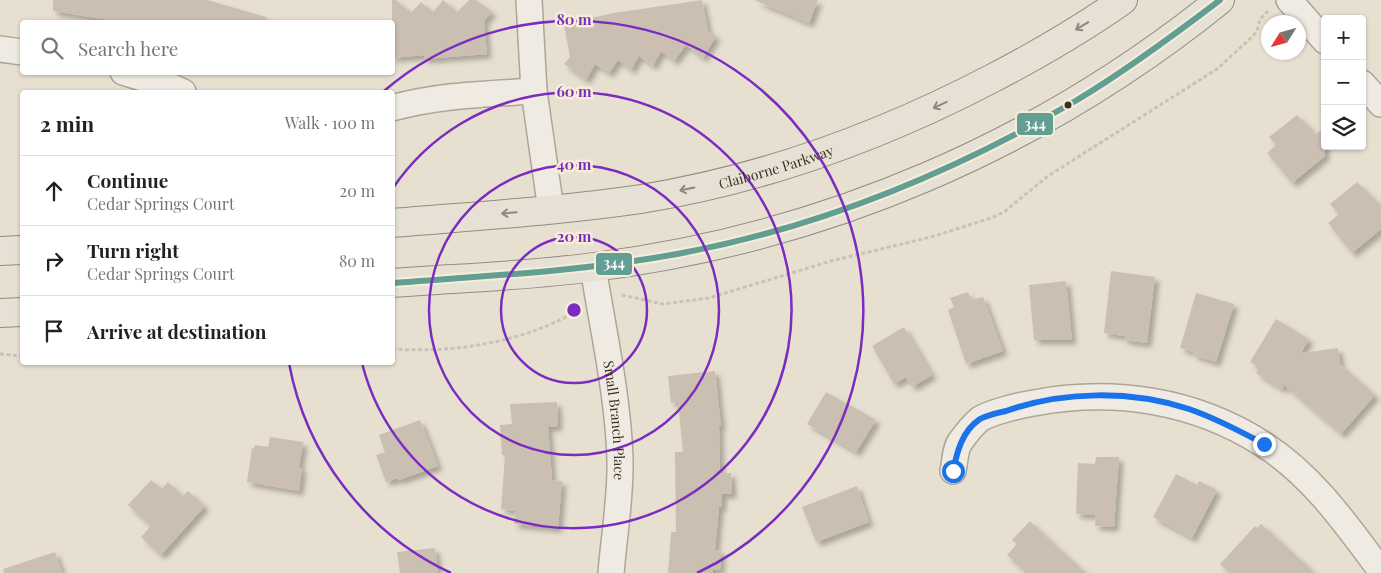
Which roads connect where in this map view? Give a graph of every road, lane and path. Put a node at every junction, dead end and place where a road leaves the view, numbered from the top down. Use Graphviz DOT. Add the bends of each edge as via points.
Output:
graph roads {
  1 [pos="529,0"];
  2 [pos="1123,0"];
  3 [pos="1220,0"];
  4 [pos="1289,0"];
  5 [pos="1321,36"];
  6 [pos="0,49"];
  7 [pos="20,52"];
  8 [pos="133,75"];
  9 [pos="1366,87"];
  10 [pos="178,90"];
  11 [pos="534,91"];
  12 [pos="1381,104"];
  13 [pos="395,107"];
  14 [pos="551,210"];
  15 [pos="395,223"];
  16 [pos="20,250"];
  17 [pos="0,251"];
  18 [pos="593,267"];
  19 [pos="395,283"];
  20 [pos="20,312"];
  21 [pos="0,314"];
  22 [pos="0,354"];
  23 [pos="20,356"];
  24 [pos="953,471"];
  25 [pos="1381,570"];
  26 [pos="611,573"];
  1 -- 11 [label="street"];
  2 -- 14 [label="main road, Claiborne Parkway, one-way" via="1026,61 964,93 836,149 730,180 642,199"];
  3 -- 18 [label="main road" via="1136,64 1082,99 1017,135 917,183 776,232 691,251"];
  4 -- 5 [label="street"];
  6 -- 7 [label="street"];
  8 -- 10 [label="street"];
  9 -- 12 [label="street"];
  11 -- 13 [label="street" via="460,95"];
  11 -- 14 [label="street"];
  14 -- 15 [label="main road, Claiborne Parkway, one-way"];
  16 -- 17 [label="main road"];
  18 -- 19 [label="main road"];
  18 -- 26 [label="street, Small Branch Place" via="620,460 619,508"];
  20 -- 21 [label="main road"];
  22 -- 23 [label="path"];
  24 -- 25 [label="street" via="959,443 980,419 1023,405 1066,397 1147,399 1213,418 1264,444 1325,497"];
}
